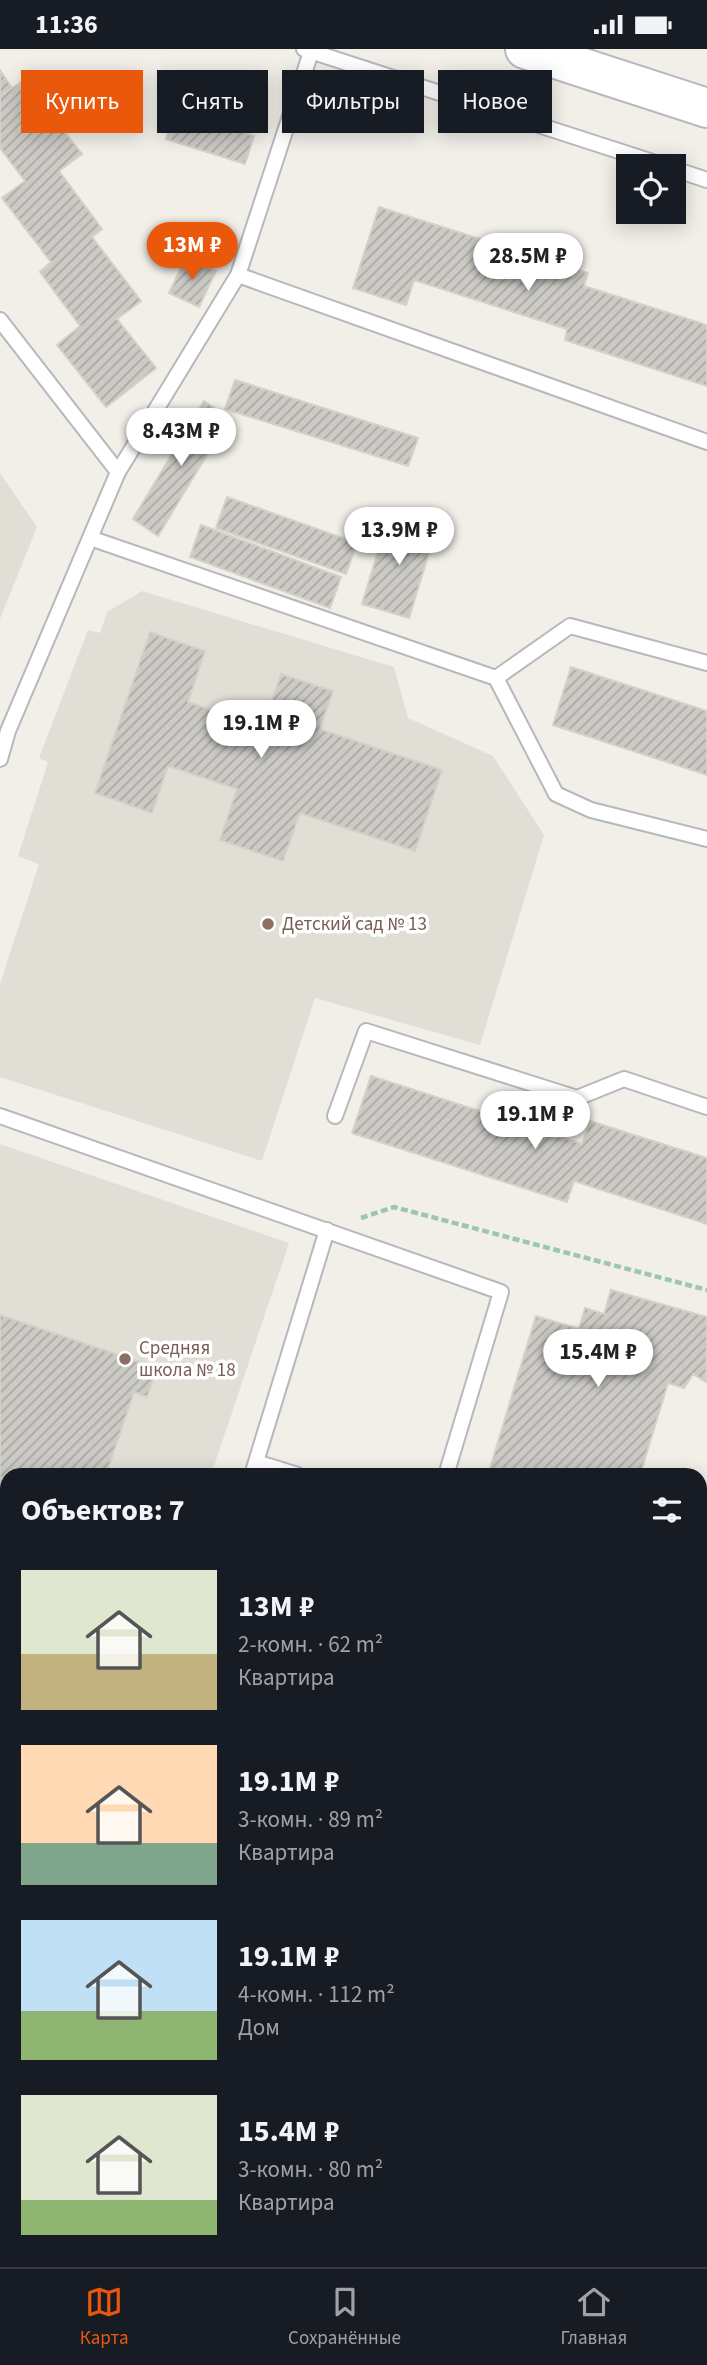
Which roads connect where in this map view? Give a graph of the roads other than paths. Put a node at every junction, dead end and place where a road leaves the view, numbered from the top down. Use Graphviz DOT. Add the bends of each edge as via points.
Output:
graph roads {
  1 [pos="525,49"];
  2 [pos="309,50"];
  3 [pos="707,108"];
  4 [pos="628,154"];
  5 [pos="686,173"];
  6 [pos="707,180"];
  7 [pos="238,275"];
  8 [pos="0,320"];
  9 [pos="707,442"];
  10 [pos="118,472"];
  11 [pos="90,538"];
  12 [pos="707,663"];
  13 [pos="496,678"];
  14 [pos="4,729"];
  15 [pos="0,759"];
  16 [pos="707,839"];
  17 [pos="707,1107"];
  18 [pos="0,1116"];
  19 [pos="335,1116"];
  20 [pos="327,1230"];
  21 [pos="254,1468"];
  22 [pos="448,1468"];
  1 -- 3 [label="main road"];
  2 -- 4 [label="lane"];
  2 -- 7 [label="lane"];
  5 -- 6 [label="lane"];
  7 -- 9 [label="lane"];
  7 -- 10 [label="lane"];
  8 -- 10 [label="lane"];
  10 -- 11 [label="lane"];
  11 -- 13 [label="lane"];
  11 -- 14 [label="lane"];
  12 -- 13 [label="lane" via="570,626"];
  13 -- 16 [label="lane" via="556,793 591,810"];
  14 -- 15 [label="lane"];
  17 -- 19 [label="lane" via="624,1079 577,1098 366,1031"];
  18 -- 20 [label="lane"];
  20 -- 21 [label="lane"];
  20 -- 22 [label="lane" via="501,1292"];
}
